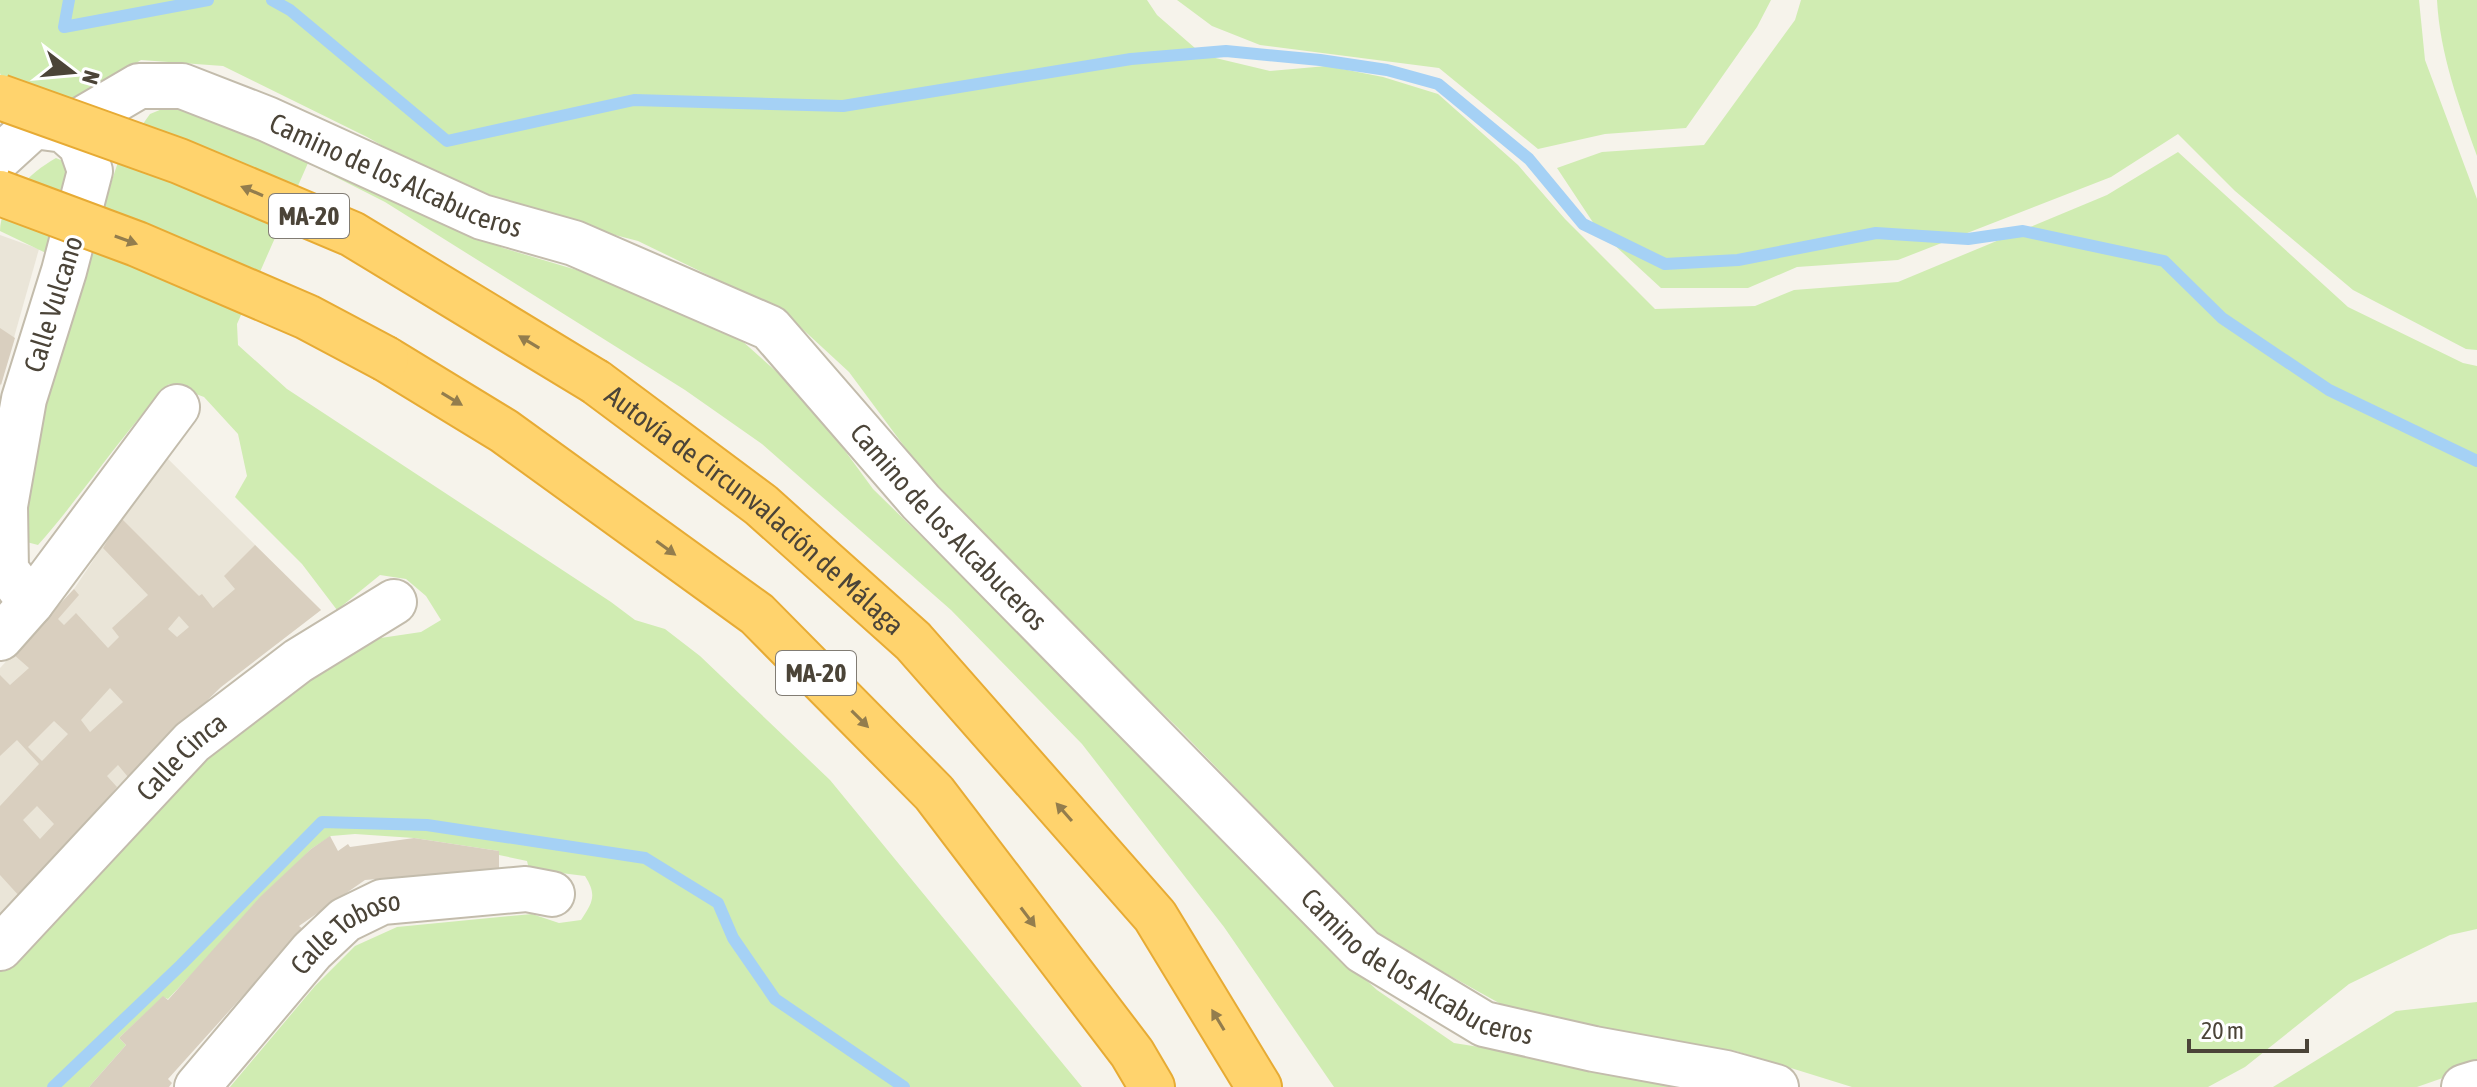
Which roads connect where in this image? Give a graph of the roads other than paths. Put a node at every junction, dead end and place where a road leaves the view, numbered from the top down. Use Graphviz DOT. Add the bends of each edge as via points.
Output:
graph roads {
  1 [pos="0,94"];
  2 [pos="49,128"];
  3 [pos="0,157"];
  4 [pos="0,193"];
  5 [pos="177,407"];
  6 [pos="394,602"];
  7 [pos="31,603"];
  8 [pos="0,638"];
  9 [pos="552,894"];
  10 [pos="0,948"];
  11 [pos="2477,1083"];
  12 [pos="197,1087"];
  13 [pos="1152,1087"];
  14 [pos="1259,1087"];
  15 [pos="1776,1087"];
  16 [pos="2464,1087"];
  1 -- 2 [label="street, Calle Vulcano"];
  14 -- 1 [label="highway, Autovía de Circunvalación de Málaga / MA-20, one-way, bridge" via="1155,916 913,641 761,505 596,382 352,234"];
  2 -- 3 [label="street"];
  2 -- 7 [label="street, Calle Vulcano" via="81,145 90,171 24,399 5,506 6,570"];
  2 -- 15 [label="street, Camino de los Alcabuceros" via="139,86 182,86 482,217 574,243 770,328 921,502 1363,951 1484,1024"];
  4 -- 13 [label="highway, MA-20, one-way, bridge" via="137,244 307,317 386,359 504,431 757,614 934,793 1132,1053"];
  5 -- 7 [label="street"];
  6 -- 10 [label="street, Calle Cinca" via="298,661 192,742"];
  7 -- 8 [label="street"];
  9 -- 12 [label="street, Calle Toboso" via="526,889 382,902 345,920 312,951"];
  11 -- 16 [label="street"];
}
